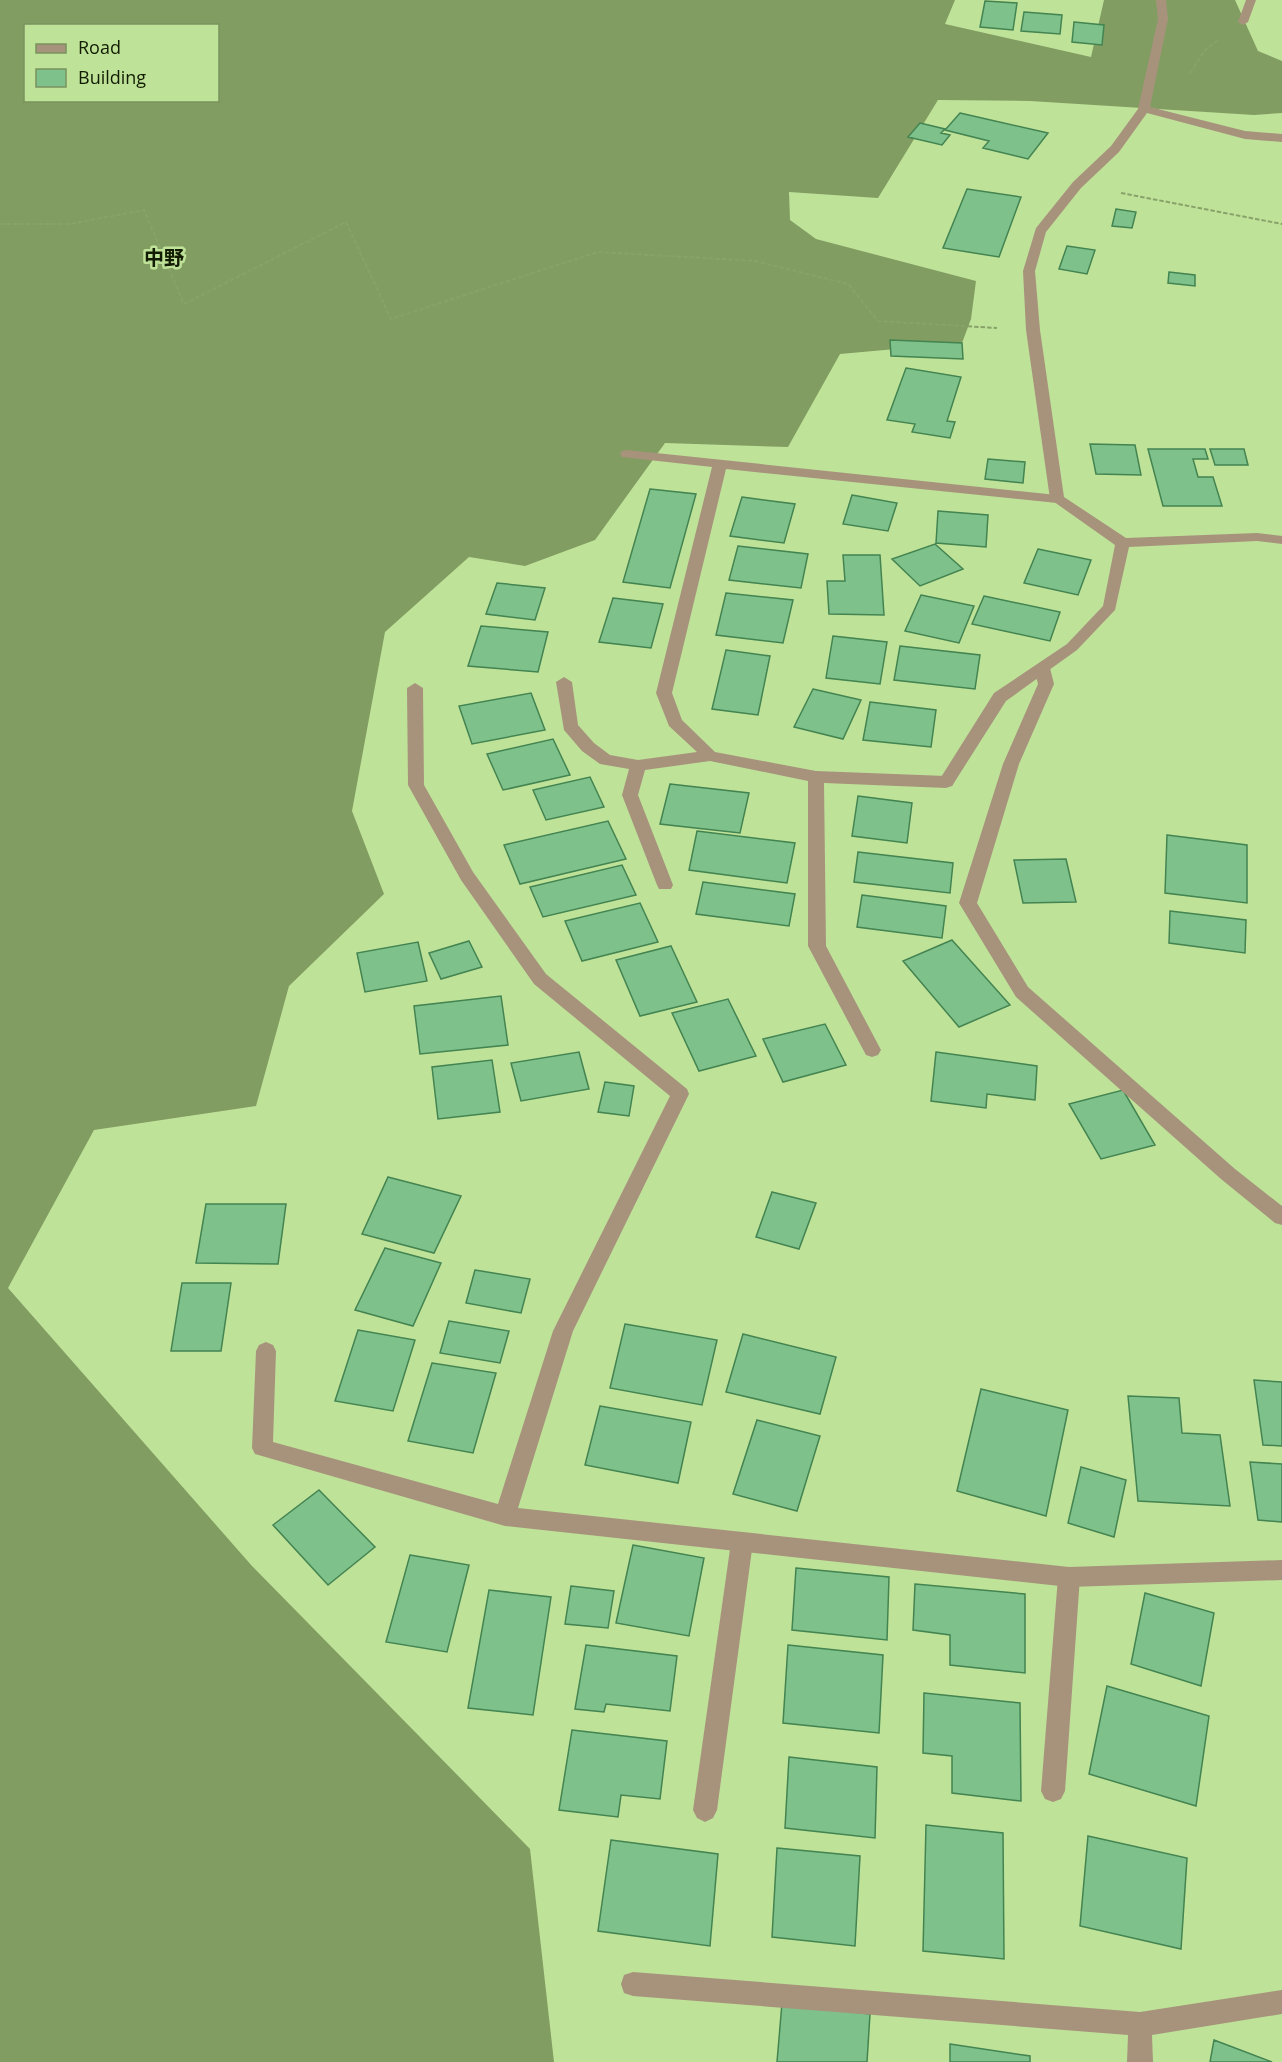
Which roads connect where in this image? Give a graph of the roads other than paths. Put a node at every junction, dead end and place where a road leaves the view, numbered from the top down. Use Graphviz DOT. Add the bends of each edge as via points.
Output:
graph roads {
  1 [pos="1161,0"];
  2 [pos="1251,0"];
  3 [pos="1243,22"];
  4 [pos="1144,109"];
  5 [pos="1282,138"];
  6 [pos="627,454"];
  7 [pos="720,464"];
  8 [pos="1057,499"];
  9 [pos="1282,540"];
  10 [pos="1123,543"];
  11 [pos="1042,668"];
  12 [pos="564,682"];
  13 [pos="416,688"];
  14 [pos="710,756"];
  15 [pos="638,765"];
  16 [pos="816,777"];
  17 [pos="665,885"];
  18 [pos="872,1050"];
  19 [pos="1282,1217"];
  20 [pos="266,1351"];
  21 [pos="506,1516"];
  22 [pos="742,1542"];
  23 [pos="1282,1570"];
  24 [pos="1068,1577"];
  25 [pos="1053,1791"];
  26 [pos="705,1810"];
  27 [pos="633,1984"];
  28 [pos="1282,2002"];
  29 [pos="1140,2024"];
  30 [pos="1140,2062"];
  1 -- 4 [label="street" via="1163,19"];
  2 -- 3 [label="street"];
  4 -- 5 [label="street" via="1245,135"];
  4 -- 8 [label="street" via="1115,149 1077,185 1040,231 1029,271 1033,330"];
  6 -- 7 [label="street"];
  7 -- 8 [label="street"];
  7 -- 14 [label="street" via="664,693 675,723"];
  8 -- 10 [label="street"];
  9 -- 10 [label="street" via="1257,537"];
  10 -- 11 [label="street" via="1110,607 1072,647"];
  11 -- 16 [label="street" via="1000,697 946,782"];
  11 -- 19 [label="street" via="1046,684 1029,717 968,903 1022,992"];
  12 -- 15 [label="street" via="570,726 588,747 606,760"];
  13 -- 21 [label="street" via="416,785 467,876 540,979 680,1094 563,1331"];
  14 -- 15 [label="street"];
  14 -- 16 [label="street"];
  15 -- 17 [label="street" via="630,795"];
  16 -- 18 [label="street" via="817,946"];
  20 -- 21 [label="street" via="262,1448"];
  21 -- 22 [label="street"];
  22 -- 24 [label="street"];
  22 -- 26 [label="street"];
  23 -- 24 [label="street"];
  24 -- 25 [label="street"];
  27 -- 29 [label="street"];
  28 -- 29 [label="street"];
  29 -- 30 [label="street"];
}
